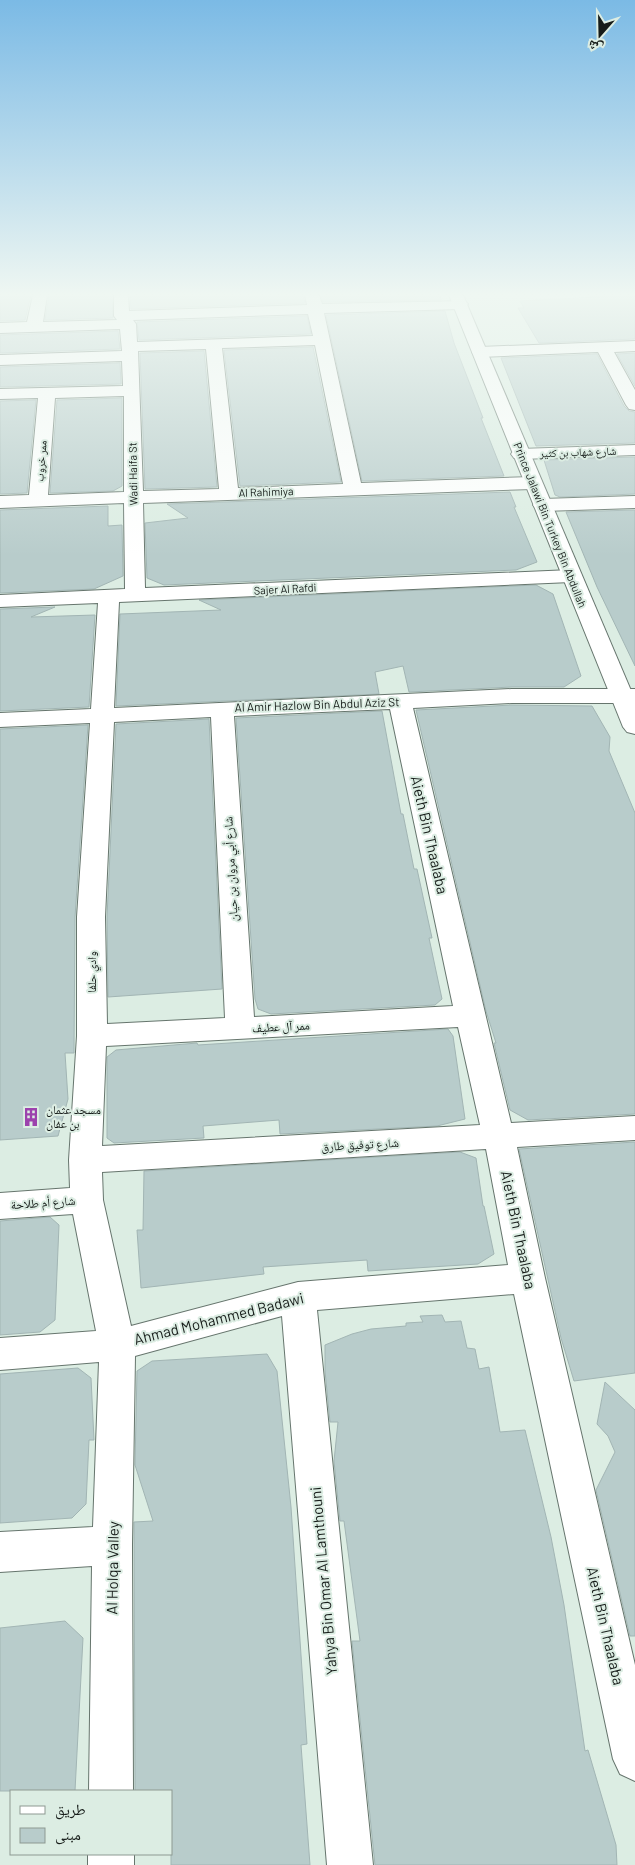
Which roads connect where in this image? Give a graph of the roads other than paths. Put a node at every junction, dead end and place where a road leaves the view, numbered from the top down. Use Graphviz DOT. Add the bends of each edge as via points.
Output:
graph roads {
  1 [pos="131,382"];
  2 [pos="218,382"];
  3 [pos="332,382"];
  4 [pos="492,382"];
  5 [pos="624,382"];
  6 [pos="132,390"];
  7 [pos="47,393"];
  8 [pos="0,394"];
  9 [pos="633,398"];
  10 [pos="635,450"];
  11 [pos="520,454"];
  12 [pos="532,482"];
  13 [pos="354,488"];
  14 [pos="228,494"];
  15 [pos="134,498"];
  16 [pos="38,500"];
  17 [pos="0,502"];
  18 [pos="635,502"];
  19 [pos="543,505"];
  20 [pos="571,576"];
  21 [pos="122,596"];
  22 [pos="0,602"];
  23 [pos="629,696"];
  24 [pos="400,702"];
  25 [pos="222,709"];
  26 [pos="102,714"];
  27 [pos="0,720"];
  28 [pos="635,727"];
  29 [pos="470,1016"];
  30 [pos="240,1029"];
  31 [pos="92,1036"];
  32 [pos="635,1128"];
  33 [pos="499,1137"];
  34 [pos="85,1160"];
  35 [pos="87,1200"];
  36 [pos="0,1206"];
  37 [pos="528,1278"];
  38 [pos="298,1296"];
  39 [pos="117,1345"];
  40 [pos="0,1354"];
  41 [pos="112,1545"];
  42 [pos="0,1552"];
  43 [pos="635,1759"];
  44 [pos="111,1790"];
  45 [pos="350,1865"];
  1 -- 6 [label="street, Wadi Haifa St"];
  2 -- 14 [label="street"];
  3 -- 13 [label="street"];
  4 -- 11 [label="street, Prince Jalawi Bin Turkey Bin Abdullah"];
  5 -- 9 [label="street"];
  6 -- 7 [label="street"];
  6 -- 15 [label="street, Wadi Haifa St"];
  7 -- 8 [label="street"];
  7 -- 16 [label="street, ممر خروب"];
  10 -- 11 [label="street, شارع شهاب بن كثير"];
  11 -- 12 [label="street, Prince Jalawi Bin Turkey Bin Abdullah"];
  12 -- 13 [label="street, Al Rahimiya"];
  12 -- 19 [label="street, Prince Jalawi Bin Turkey Bin Abdullah"];
  13 -- 14 [label="street, Al Rahimiya"];
  14 -- 15 [label="street, Al Rahimiya"];
  15 -- 16 [label="street, Al Rahimiya"];
  15 -- 21 [label="street, Wadi Haifa St"];
  16 -- 17 [label="street, Al Rahimiya"];
  18 -- 19 [label="street"];
  19 -- 20 [label="street, Prince Jalawi Bin Turkey Bin Abdullah"];
  20 -- 21 [label="street, Sajer Al Rafdi"];
  20 -- 23 [label="street, Prince Jalawi Bin Turkey Bin Abdullah"];
  21 -- 22 [label="street, Sajer Al Rafdi"];
  21 -- 26 [label="street, وادي حلفا"];
  23 -- 24 [label="street, Al Amir Hazlow Bin Abdul Aziz St" via="512,696"];
  23 -- 28 [label="street, Prince Jalawi Bin Turkey Bin Abdullah"];
  24 -- 25 [label="street, Al Amir Hazlow Bin Abdul Aziz St"];
  24 -- 29 [label="street, Aieth Bin Thaalaba"];
  25 -- 26 [label="street, Al Amir Hazlow Bin Abdul Aziz St"];
  25 -- 30 [label="street, شارع أبي مروان بن حيان"];
  26 -- 27 [label="street, Al Amir Hazlow Bin Abdul Aziz St"];
  26 -- 31 [label="street, وادي حلفا" via="91,917"];
  29 -- 30 [label="street, ممر آل عطيف"];
  29 -- 33 [label="street, Aieth Bin Thaalaba"];
  30 -- 31 [label="street, ممر آل عطيف"];
  31 -- 34 [label="street, وادي حلفا"];
  32 -- 33 [label="street, شارع توفيق طارق"];
  33 -- 34 [label="street, شارع توفيق طارق"];
  33 -- 37 [label="street, Aieth Bin Thaalaba"];
  34 -- 35 [label="street, وادي حلفا"];
  35 -- 36 [label="street, شارع أم طلاحة"];
  35 -- 39 [label="street, وادي حلفا"];
  37 -- 38 [label="street, Ahmad Mohammed Badawi"];
  37 -- 43 [label="street, Aieth Bin Thaalaba"];
  38 -- 39 [label="street, Ahmad Mohammed Badawi"];
  38 -- 45 [label="street, Yahya Bin Omar Al Lamthouni"];
  39 -- 40 [label="street, Ahmad Mohammed Badawi"];
  39 -- 41 [label="street, Al Holqa Valley"];
  41 -- 42 [label="street"];
  41 -- 44 [label="street, Al Holqa Valley"];
}
